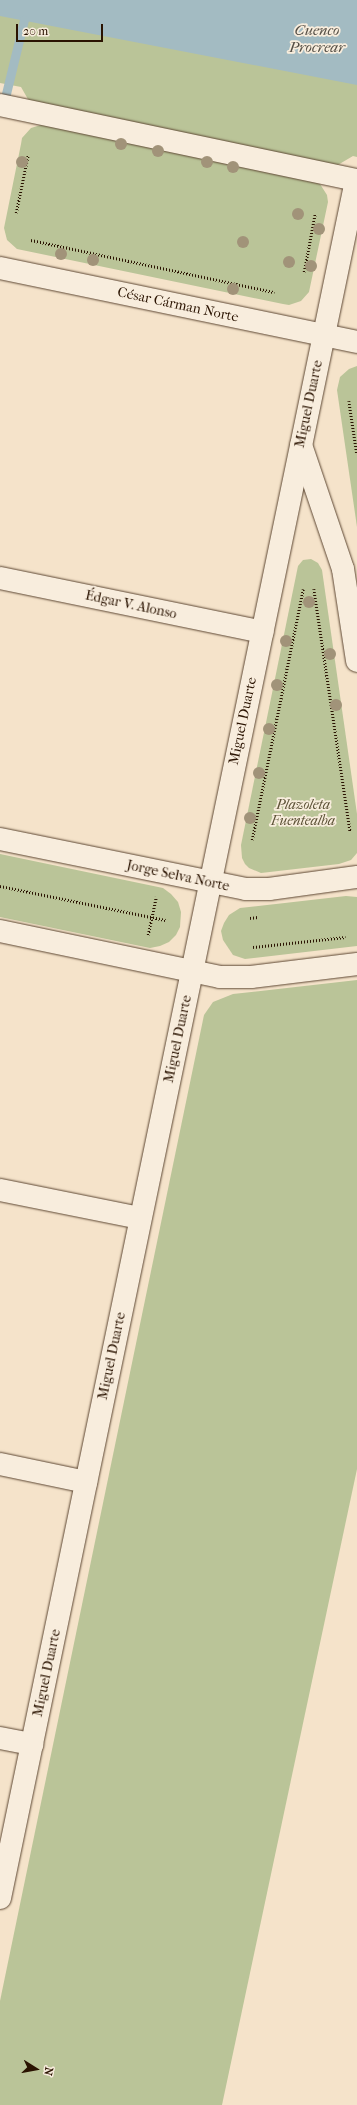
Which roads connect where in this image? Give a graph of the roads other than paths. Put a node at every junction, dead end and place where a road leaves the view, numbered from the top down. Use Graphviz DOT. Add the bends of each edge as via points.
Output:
graph roads {
  1 [pos="1,112"];
  2 [pos="356,180"];
  3 [pos="0,268"];
  4 [pos="324,335"];
  5 [pos="357,342"];
  6 [pos="301,445"];
  7 [pos="0,578"];
  8 [pos="262,632"];
  9 [pos="357,661"];
  10 [pos="0,839"];
  11 [pos="357,878"];
  12 [pos="210,883"];
  13 [pos="0,931"];
  14 [pos="357,964"];
  15 [pos="192,971"];
  16 [pos="0,1190"];
  17 [pos="140,1218"];
  18 [pos="0,1464"];
  19 [pos="86,1482"];
  20 [pos="0,1738"];
  21 [pos="32,1744"];
  22 [pos="0,1898"];
  1 -- 2 [label="street"];
  2 -- 4 [label="street, Miguel Duarte"];
  3 -- 4 [label="street, César Cárman Norte"];
  4 -- 5 [label="street, César Cárman Norte"];
  4 -- 6 [label="street, Miguel Duarte"];
  6 -- 8 [label="street, Miguel Duarte"];
  6 -- 9 [label="street" via="343,569"];
  7 -- 8 [label="street, Édgar V. Alonso"];
  8 -- 12 [label="street, Miguel Duarte"];
  10 -- 12 [label="street, Jorge Selva Norte"];
  11 -- 12 [label="street, Jorge Selva Norte" via="258,890"];
  12 -- 15 [label="street, Miguel Duarte"];
  13 -- 15 [label="street"];
  14 -- 15 [label="street" via="242,977 220,977"];
  15 -- 17 [label="street, Miguel Duarte"];
  16 -- 17 [label="street"];
  17 -- 19 [label="street, Miguel Duarte"];
  18 -- 19 [label="street"];
  19 -- 21 [label="street, Miguel Duarte"];
  20 -- 21 [label="street"];
  21 -- 22 [label="street, Miguel Duarte"];
}
